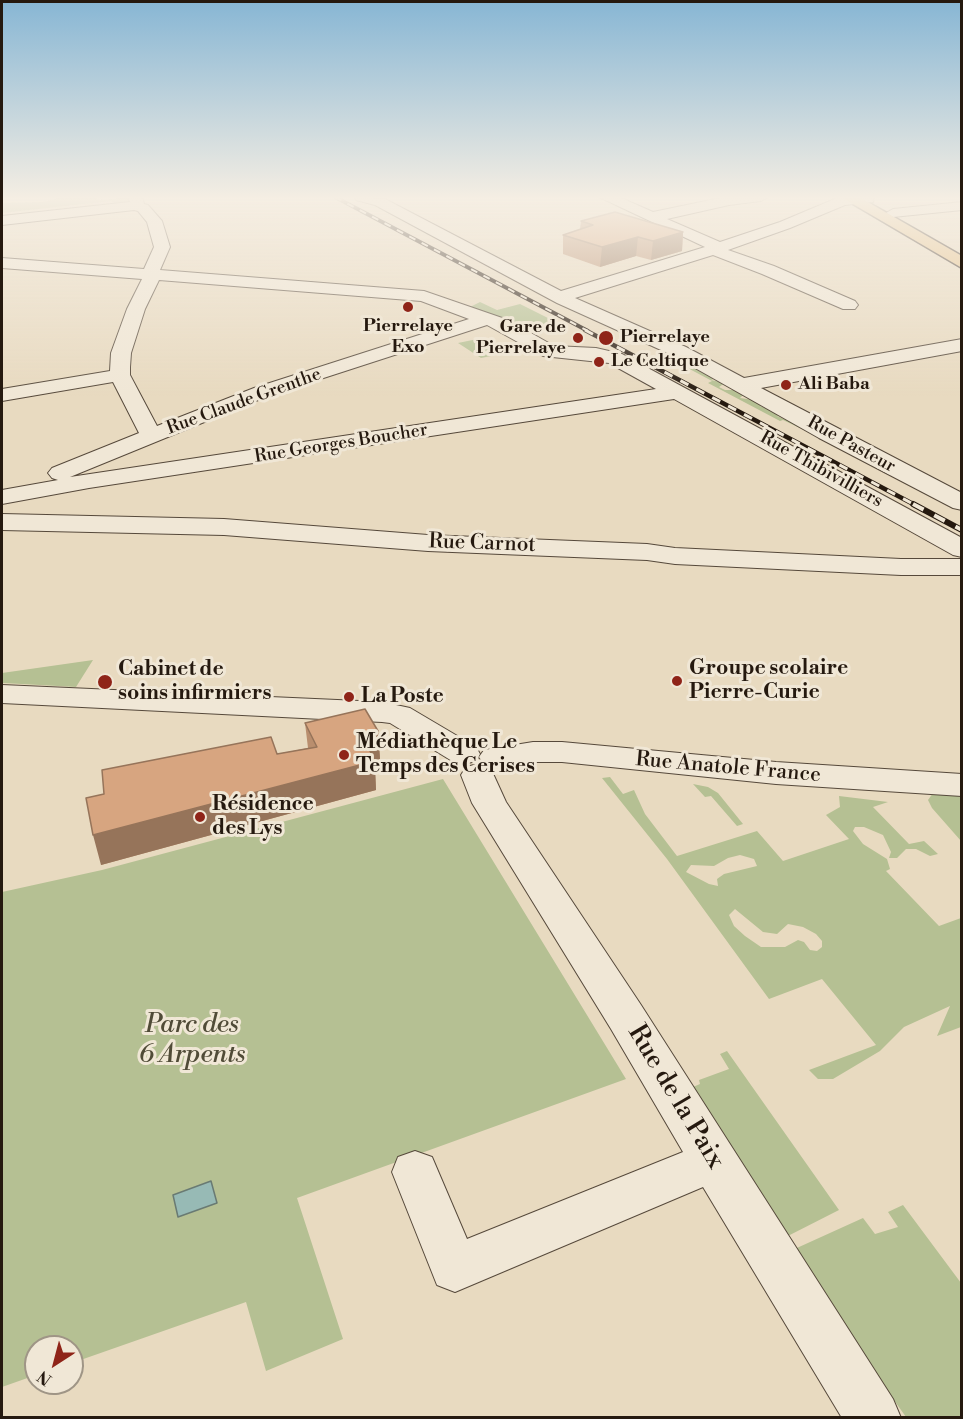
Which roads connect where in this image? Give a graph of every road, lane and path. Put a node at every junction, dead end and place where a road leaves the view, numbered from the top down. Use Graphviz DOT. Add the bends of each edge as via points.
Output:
graph roads {
  1 [pos="17,263"];
  2 [pos="156,263"];
  3 [pos="496,263"];
  4 [pos="670,263"];
  5 [pos="751,263"];
  6 [pos="152,274"];
  7 [pos="560,297"];
  8 [pos="849,305"];
  9 [pos="487,319"];
  10 [pos="962,345"];
  11 [pos="120,375"];
  12 [pos="741,385"];
  13 [pos="680,392"];
  14 [pos="2,394"];
  15 [pos="151,436"];
  16 [pos="3,497"];
  17 [pos="962,504"];
  18 [pos="2,522"];
  19 [pos="962,549"];
  20 [pos="962,567"];
  21 [pos="2,694"];
  22 [pos="479,762"];
  23 [pos="962,785"];
  24 [pos="713,1161"];
  25 [pos="415,1172"];
  26 [pos="874,1418"];
  1 -- 6 [label="street, Rue Thibivilliers"];
  2 -- 6 [label="street"];
  3 -- 7 [label="street, Rue Pasteur"];
  4 -- 7 [label="street"];
  5 -- 8 [label="street"];
  6 -- 9 [label="street, Rue Thibivilliers" via="424,296"];
  6 -- 11 [label="street" via="120,353"];
  7 -- 12 [label="street, Rue Pasteur" via="679,351"];
  9 -- 13 [label="street, Rue Thibivilliers" via="550,352 615,358"];
  9 -- 15 [label="street, Rue Claude Grenthe" via="261,392"];
  10 -- 12 [label="street"];
  11 -- 14 [label="street"];
  11 -- 15 [label="street"];
  12 -- 17 [label="street, Rue Pasteur"];
  13 -- 16 [label="street, Rue Georges Boucher"];
  13 -- 19 [label="street, Rue Thibivilliers"];
  15 -- 16 [label="street, Rue Claude Grenthe"];
  18 -- 20 [label="street, Rue Carnot" via="224,527 428,543"];
  21 -- 22 [label="street" via="382,712 399,715"];
  22 -- 23 [label="street, Rue Anatole France" via="533,752 562,753"];
  22 -- 24 [label="street, Rue de la Paix" via="489,803 639,1037"];
  24 -- 25 [label="street" via="455,1268"];
  24 -- 26 [label="street, Rue de la Paix"];
}
